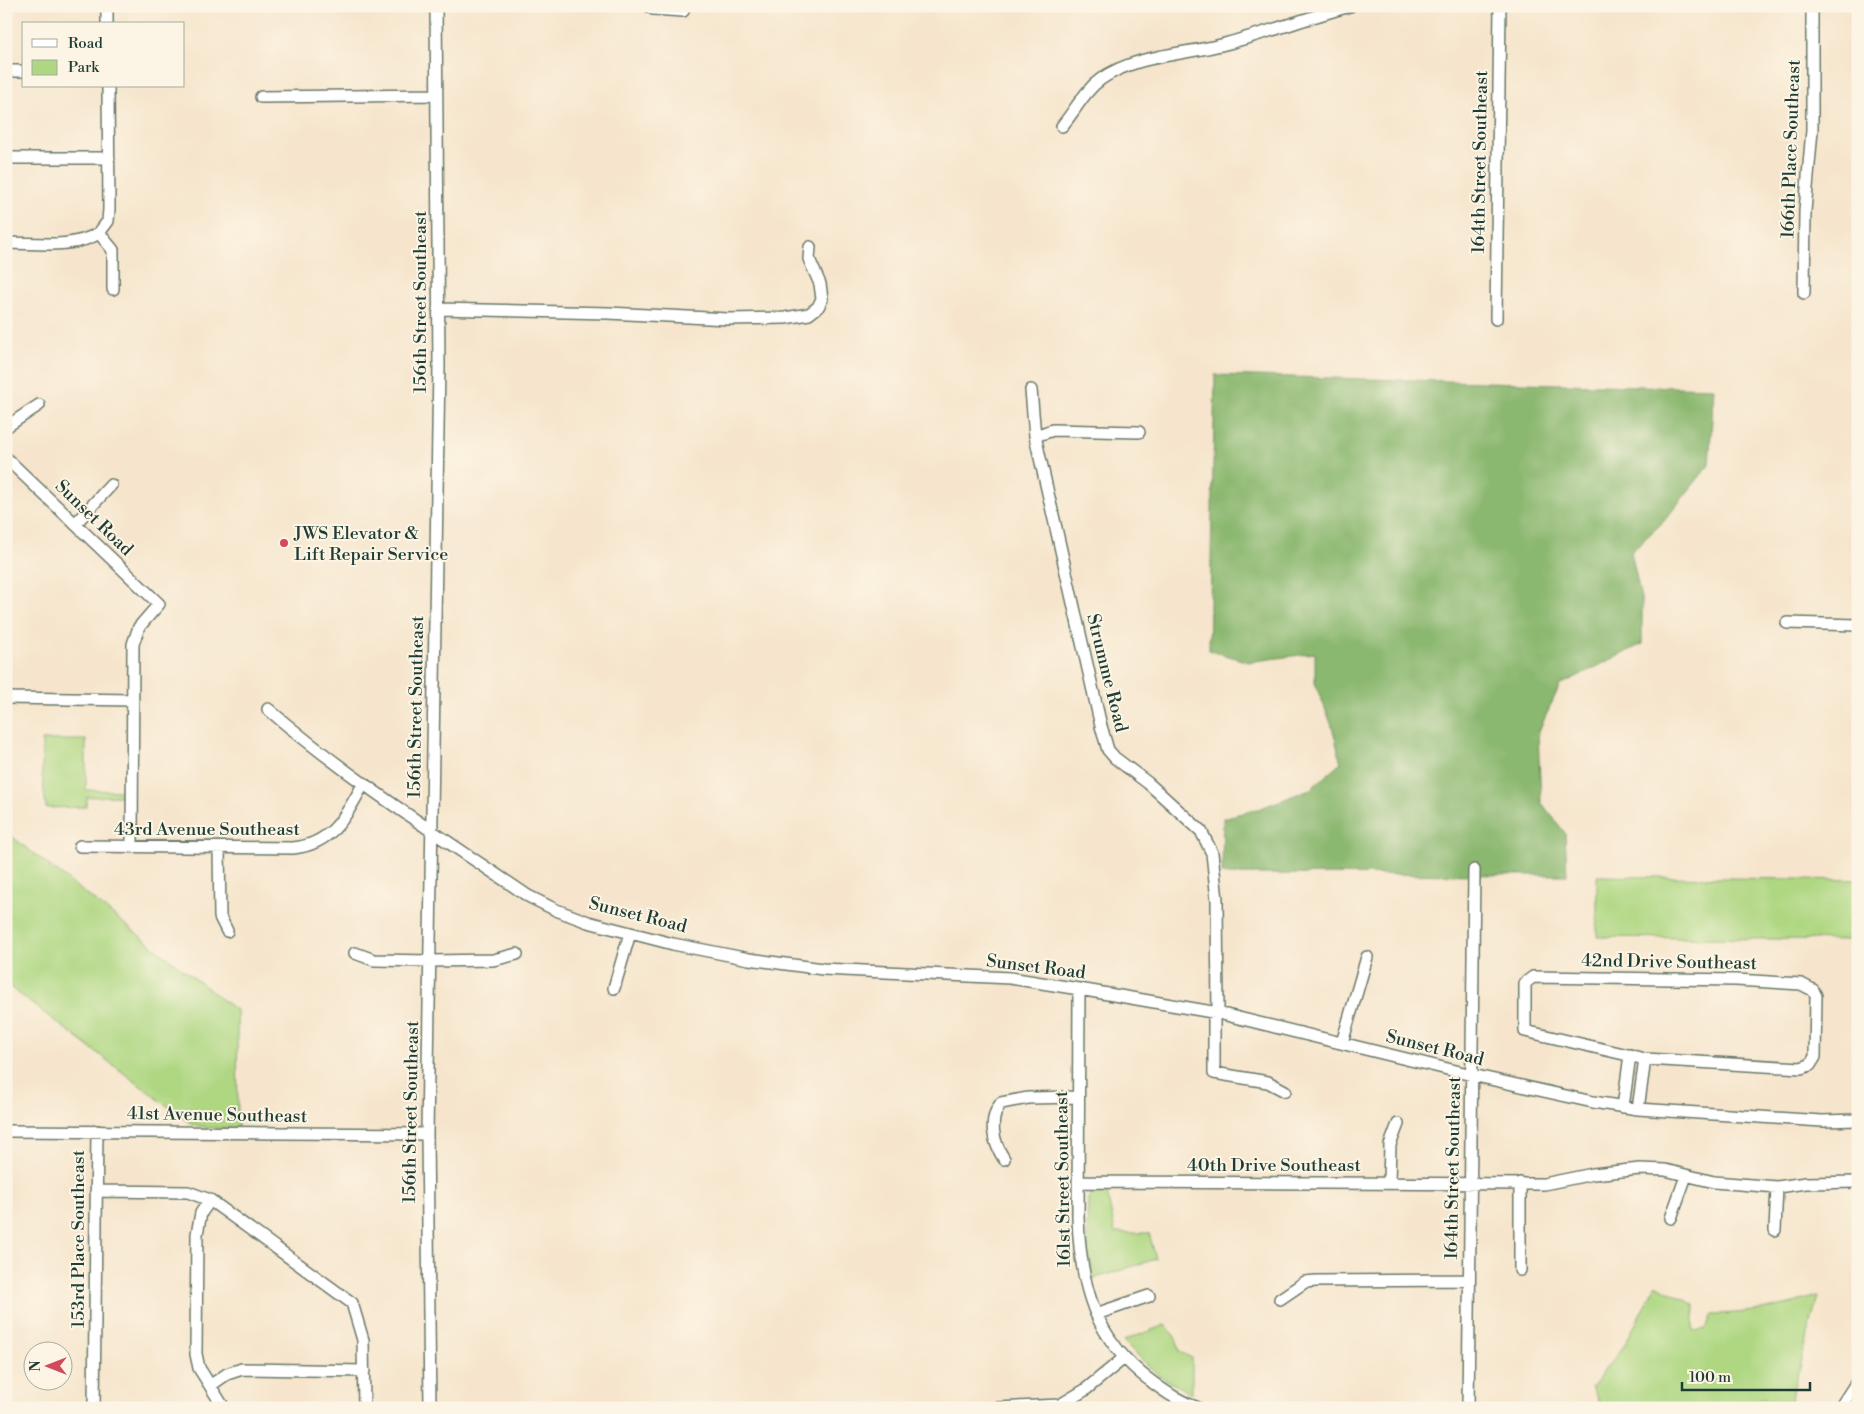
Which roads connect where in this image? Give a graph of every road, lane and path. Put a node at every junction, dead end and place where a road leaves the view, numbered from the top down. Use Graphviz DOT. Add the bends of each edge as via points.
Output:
graph roads {
  1 [pos="107,6"];
  2 [pos="436,6"];
  3 [pos="649,6"];
  4 [pos="685,6"];
  5 [pos="1350,6"];
  6 [pos="1500,6"];
  7 [pos="1812,6"];
  8 [pos="108,22"];
  9 [pos="6,71"];
  10 [pos="22,71"];
  11 [pos="108,88"];
  12 [pos="436,95"];
  13 [pos="261,97"];
  14 [pos="1062,126"];
  15 [pos="6,158"];
  16 [pos="109,158"];
  17 [pos="99,233"];
  18 [pos="6,243"];
  19 [pos="810,247"];
  20 [pos="113,289"];
  21 [pos="1804,293"];
  22 [pos="438,309"];
  23 [pos="1496,319"];
  24 [pos="1032,390"];
  25 [pos="39,406"];
  26 [pos="6,427"];
  27 [pos="1139,432"];
  28 [pos="1035,436"];
  29 [pos="6,458"];
  30 [pos="111,485"];
  31 [pos="75,524"];
  32 [pos="1787,624"];
  33 [pos="1858,625"];
  34 [pos="6,698"];
  35 [pos="133,700"];
  36 [pos="268,709"];
  37 [pos="364,783"];
  38 [pos="431,830"];
  39 [pos="80,846"];
  40 [pos="132,846"];
  41 [pos="219,848"];
  42 [pos="1474,870"];
  43 [pos="227,931"];
  44 [pos="630,933"];
  45 [pos="356,953"];
  46 [pos="517,954"];
  47 [pos="1367,957"];
  48 [pos="431,961"];
  49 [pos="614,988"];
  50 [pos="1079,989"];
  51 [pos="1216,1013"];
  52 [pos="1342,1044"];
  53 [pos="1630,1055"];
  54 [pos="1645,1059"];
  55 [pos="1472,1075"];
  56 [pos="1285,1091"];
  57 [pos="1078,1097"];
  58 [pos="1623,1107"];
  59 [pos="1638,1109"];
  60 [pos="1858,1120"];
  61 [pos="1398,1124"];
  62 [pos="6,1131"];
  63 [pos="96,1131"];
  64 [pos="427,1134"];
  65 [pos="1004,1159"];
  66 [pos="1686,1176"];
  67 [pos="1078,1182"];
  68 [pos="1389,1182"];
  69 [pos="1858,1182"];
  70 [pos="1470,1183"];
  71 [pos="1520,1184"];
  72 [pos="1777,1187"];
  73 [pos="96,1190"];
  74 [pos="210,1200"];
  75 [pos="1672,1218"];
  76 [pos="1775,1230"];
  77 [pos="1520,1270"];
  78 [pos="1469,1280"];
  79 [pos="1149,1296"];
  80 [pos="1280,1300"];
  81 [pos="1096,1314"];
  82 [pos="1124,1358"];
  83 [pos="364,1371"];
  84 [pos="1858,1380"];
  85 [pos="211,1385"];
  86 [pos="1177,1405"];
  87 [pos="997,1407"];
  88 [pos="94,1408"];
  89 [pos="224,1408"];
  90 [pos="364,1408"];
  91 [pos="430,1408"];
  92 [pos="1198,1408"];
  93 [pos="1468,1408"];
  94 [pos="1840,1408"];
  1 -- 8 [label="street"];
  2 -- 12 [label="street, 156th Street Southeast"];
  3 -- 4 [label="street" via="676,12"];
  5 -- 14 [label="street" via="1233,41 1129,64 1100,80"];
  6 -- 23 [label="street, 164th Street Southeast"];
  7 -- 21 [label="street, 166th Place Southeast" via="1812,130"];
  9 -- 10 [label="street"];
  11 -- 16 [label="street"];
  12 -- 13 [label="street"];
  12 -- 22 [label="street, 156th Street Southeast"];
  15 -- 16 [label="street"];
  16 -- 17 [label="street" via="108,221"];
  17 -- 18 [label="street" via="87,241 75,243"];
  17 -- 20 [label="street" via="112,250"];
  19 -- 22 [label="street" via="809,260 820,284 822,299 809,314 785,318"];
  22 -- 38 [label="street, 156th Street Southeast"];
  24 -- 28 [label="street, Strumme Road"];
  25 -- 26 [label="street"];
  27 -- 28 [label="street" via="1054,430"];
  28 -- 51 [label="street, Strumme Road" via="1108,750 1201,832 1212,853 1217,900"];
  29 -- 31 [label="street, Sunset Road"];
  30 -- 31 [label="street"];
  31 -- 35 [label="street, Sunset Road" via="159,604 139,627 133,644"];
  32 -- 33 [label="street"];
  34 -- 35 [label="street"];
  35 -- 40 [label="street"];
  36 -- 37 [label="street, Sunset Road"];
  37 -- 38 [label="street, Sunset Road"];
  37 -- 41 [label="street, 43rd Avenue Southeast" via="331,833 311,846"];
  38 -- 44 [label="street, Sunset Road" via="528,896 588,922"];
  38 -- 48 [label="street, 156th Street Southeast"];
  39 -- 40 [label="street, 43rd Avenue Southeast"];
  40 -- 41 [label="street, 43rd Avenue Southeast"];
  41 -- 43 [label="street" via="220,917"];
  42 -- 55 [label="street, 164th Street Southeast"];
  44 -- 49 [label="street"];
  44 -- 50 [label="street, Sunset Road" via="749,959 823,969 1010,978"];
  45 -- 48 [label="street" via="374,960"];
  46 -- 48 [label="street" via="493,960"];
  47 -- 52 [label="street"];
  48 -- 64 [label="street, 156th Street Southeast"];
  50 -- 51 [label="street, Sunset Road"];
  50 -- 57 [label="street, 161st Street Southeast"];
  51 -- 52 [label="street, Sunset Road"];
  51 -- 56 [label="street, Strumme Road" via="1214,1073 1268,1082"];
  52 -- 55 [label="street, Sunset Road"];
  53 -- 54 [label="street"];
  53 -- 54 [label="street, 42nd Drive Southeast" via="1525,1031 1525,983 1533,976 1736,980 1801,984 1813,990 1816,996 1815,1057 1810,1065 1801,1068"];
  53 -- 58 [label="street"];
  54 -- 59 [label="street"];
  55 -- 58 [label="street, Sunset Road"];
  55 -- 70 [label="street, 164th Street Southeast"];
  57 -- 65 [label="street" via="1028,1098 1002,1103 994,1112 994,1144"];
  57 -- 67 [label="street, 161st Street Southeast"];
  58 -- 59 [label="street, Sunset Road"];
  59 -- 60 [label="street, Sunset Road" via="1822,1121"];
  61 -- 68 [label="street" via="1390,1145"];
  62 -- 63 [label="street, 41st Avenue Southeast"];
  63 -- 64 [label="street, 41st Avenue Southeast"];
  63 -- 73 [label="street, 153rd Place Southeast"];
  64 -- 91 [label="street, 156th Street Southeast"];
  66 -- 71 [label="street" via="1640,1168 1566,1181"];
  66 -- 72 [label="street" via="1714,1182"];
  66 -- 75 [label="street"];
  67 -- 68 [label="street, 40th Drive Southeast"];
  67 -- 81 [label="street, 161st Street Southeast" via="1079,1254 1084,1284"];
  68 -- 70 [label="street, 40th Drive Southeast"];
  69 -- 72 [label="street"];
  70 -- 71 [label="street"];
  70 -- 78 [label="street, 164th Street Southeast"];
  71 -- 77 [label="street"];
  72 -- 76 [label="street"];
  73 -- 74 [label="street" via="188,1192"];
  73 -- 88 [label="street, 153rd Place Southeast"];
  74 -- 83 [label="street" via="352,1303 364,1340"];
  74 -- 85 [label="street" via="201,1213 196,1234 195,1325 199,1368"];
  78 -- 80 [label="street" via="1305,1282"];
  78 -- 93 [label="street, 164th Street Southeast"];
  79 -- 81 [label="street"];
  81 -- 82 [label="street, 161st Street Southeast"];
  82 -- 86 [label="street, 161st Street Southeast"];
  82 -- 87 [label="street" via="1086,1390 1060,1405"];
  83 -- 85 [label="street" via="242,1369"];
  83 -- 90 [label="street"];
  84 -- 94 [label="street"];
  85 -- 89 [label="street"];
  86 -- 92 [label="street, 161st Street Southeast"];
}
